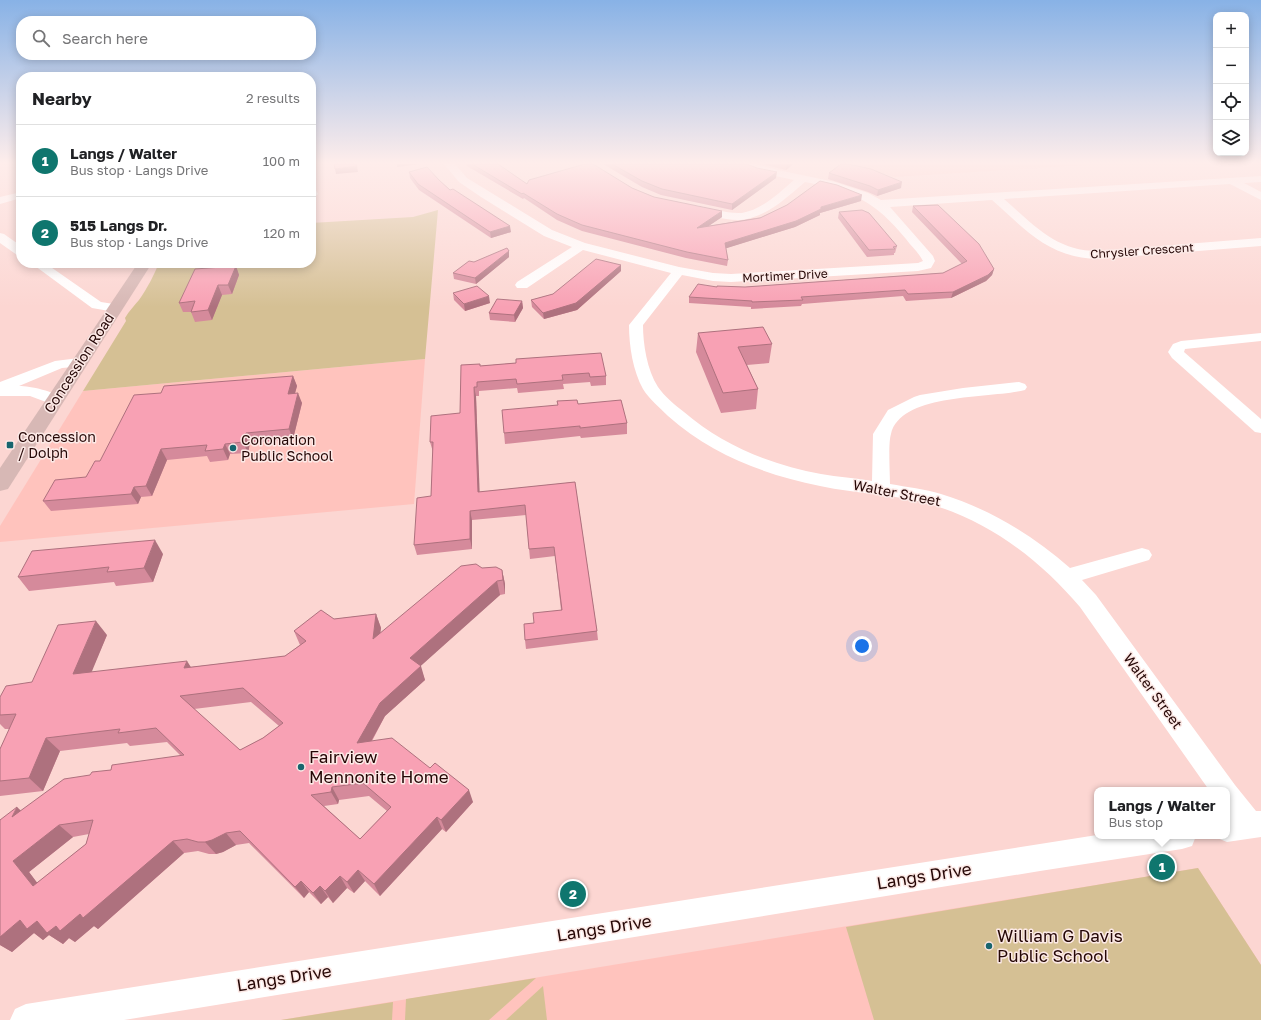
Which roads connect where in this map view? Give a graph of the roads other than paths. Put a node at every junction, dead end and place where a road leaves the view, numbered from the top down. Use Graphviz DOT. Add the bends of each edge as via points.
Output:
graph roads {
  1 [pos="512,212"];
  2 [pos="717,212"];
  3 [pos="759,212"];
  4 [pos="886,212"];
  5 [pos="1013,212"];
  6 [pos="0,237"];
  7 [pos="1261,242"];
  8 [pos="581,246"];
  9 [pos="16,248"];
  10 [pos="44,268"];
  11 [pos="141,268"];
  12 [pos="679,271"];
  13 [pos="522,285"];
  14 [pos="115,308"];
  15 [pos="1261,337"];
  16 [pos="78,363"];
  17 [pos="1019,387"];
  18 [pos="0,388"];
  19 [pos="0,392"];
  20 [pos="54,400"];
  21 [pos="1261,428"];
  22 [pos="0,484"];
  23 [pos="881,488"];
  24 [pos="1142,555"];
  25 [pos="1068,577"];
  26 [pos="1222,787"];
  27 [pos="1230,799"];
  28 [pos="1246,827"];
  29 [pos="1162,839"];
  30 [pos="26,1020"];
  1 -- 8 [label="street, Mortimer Drive" via="548,233"];
  2 -- 3 [label="street" via="741,216"];
  4 -- 12 [label="street, Mortimer Drive" via="927,256 929,261 926,265 731,278"];
  5 -- 7 [label="street, Chrysler Crescent" via="1052,244 1077,254 1098,255"];
  6 -- 9 [label="street"];
  8 -- 12 [label="street, Mortimer Drive"];
  8 -- 13 [label="street"];
  10 -- 14 [label="street" via="97,305"];
  11 -- 14 [label="main road, Concession Road"];
  12 -- 23 [label="street, Walter Street" via="636,325 636,345 642,372 651,389 702,435 722,447 793,474"];
  14 -- 16 [label="main road, Concession Road"];
  15 -- 21 [label="street" via="1182,345 1176,352"];
  16 -- 18 [label="street" via="60,364"];
  16 -- 20 [label="main road, Concession Road"];
  17 -- 23 [label="street" via="920,400 894,414 882,434"];
  19 -- 20 [label="street" via="33,391"];
  20 -- 22 [label="main road, Concession Road"];
  23 -- 25 [label="street, Walter Street" via="936,499 969,511 1007,531 1037,551"];
  24 -- 25 [label="street"];
  25 -- 26 [label="street, Walter Street"];
  27 -- 28 [label="street"];
  29 -- 30 [label="street, Langs Drive"];
}
